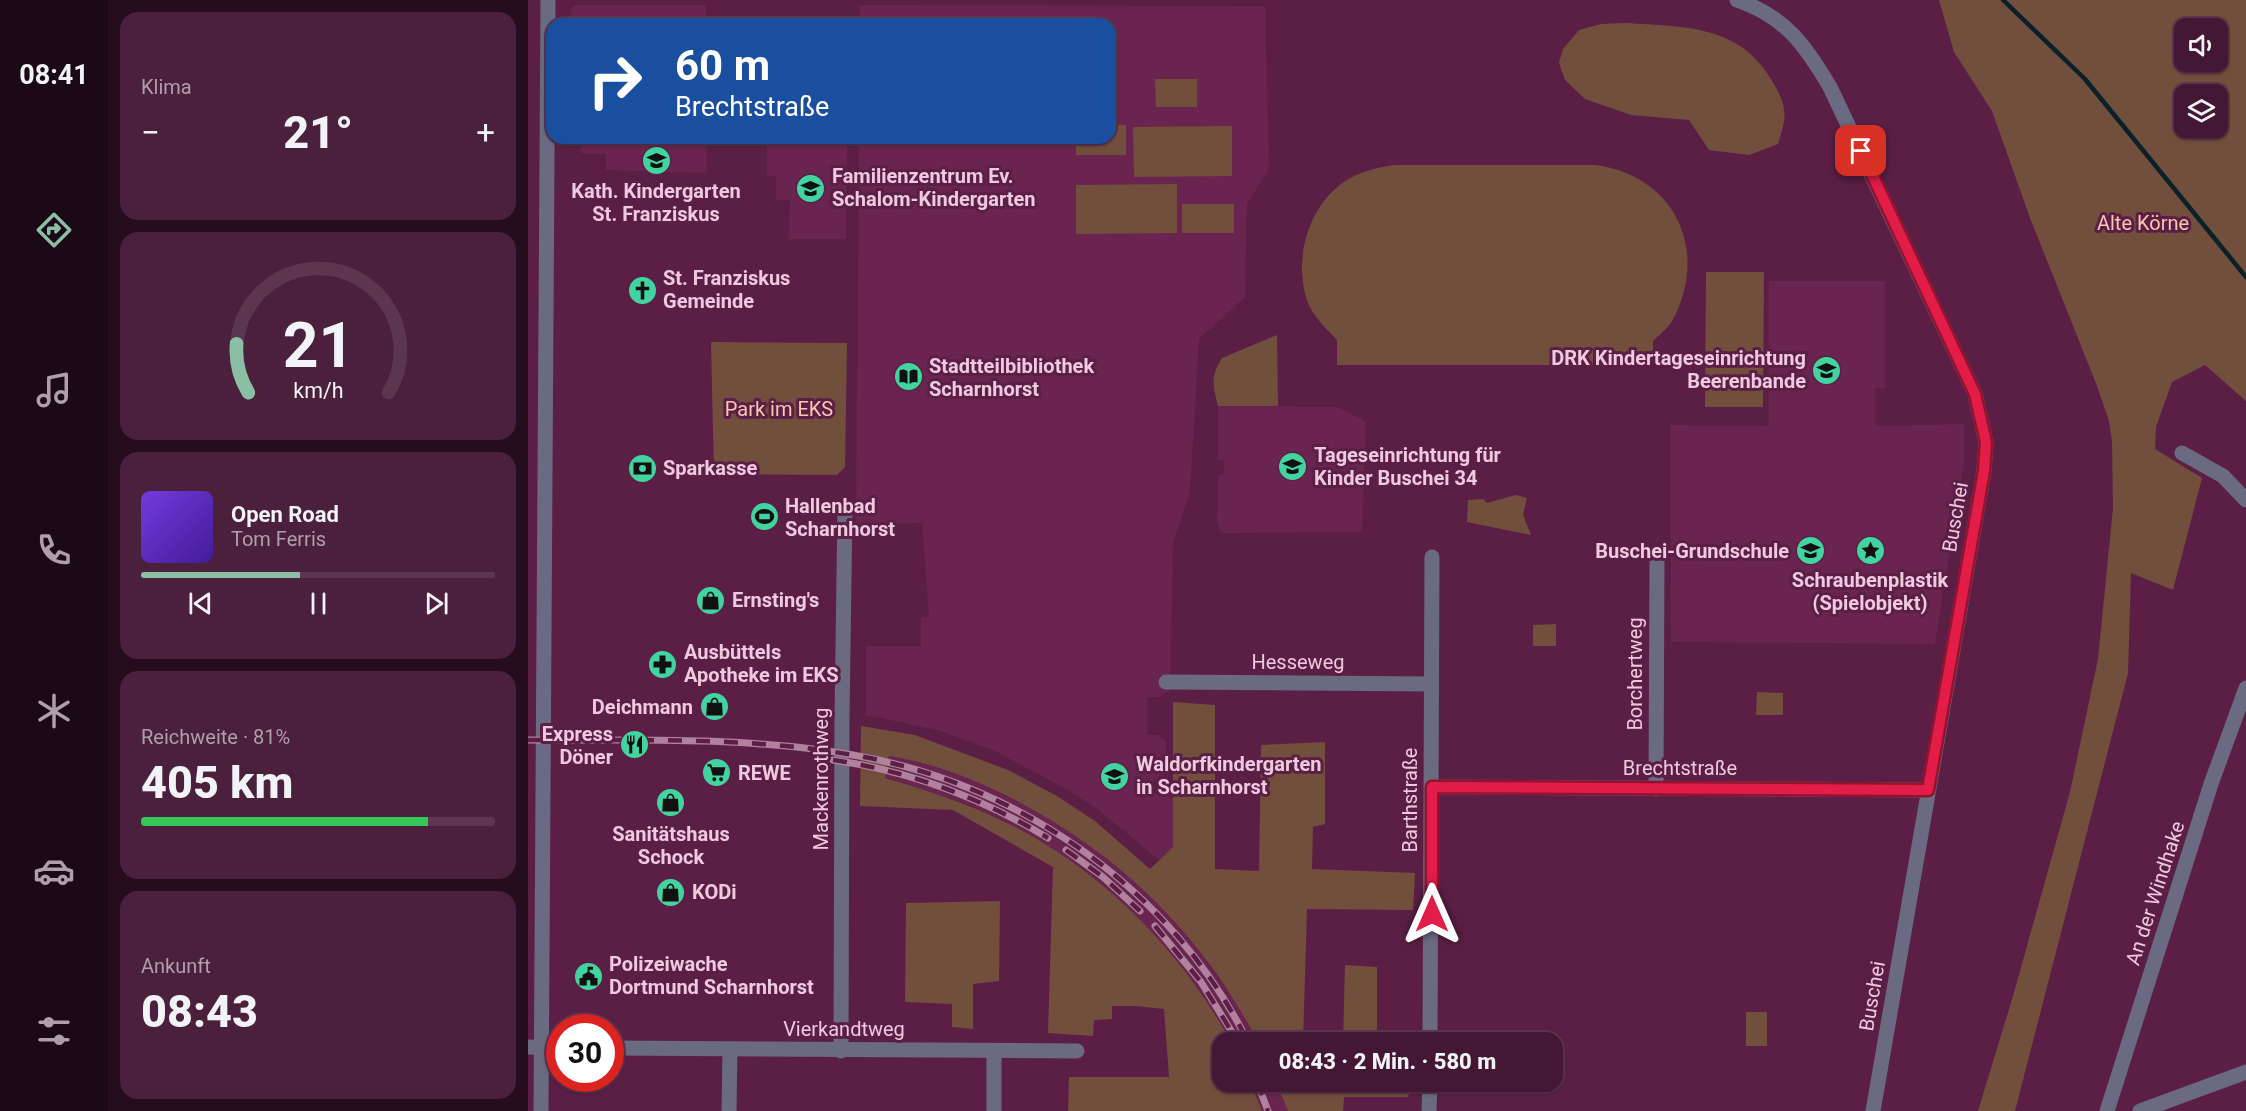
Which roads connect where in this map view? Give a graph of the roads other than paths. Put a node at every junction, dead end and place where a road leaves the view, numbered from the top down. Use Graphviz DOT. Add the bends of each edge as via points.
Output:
graph roads {
  1 [pos="548,0"];
  2 [pos="1737,0"];
  3 [pos="548,18"];
  4 [pos="546,144"];
  5 [pos="2182,453"];
  6 [pos="2246,500"];
  7 [pos="845,507"];
  8 [pos="1432,557"];
  9 [pos="1657,559"];
  10 [pos="1166,682"];
  11 [pos="1431,684"];
  12 [pos="2246,688"];
  13 [pos="1432,787"];
  14 [pos="1656,789"];
  15 [pos="1928,790"];
  16 [pos="1430,1032"];
  17 [pos="535,1047"];
  18 [pos="624,1048"];
  19 [pos="730,1049"];
  20 [pos="842,1051"];
  21 [pos="994,1051"];
  22 [pos="1077,1052"];
  23 [pos="2246,1072"];
  24 [pos="1430,1092"];
  25 [pos="541,1111"];
  26 [pos="729,1111"];
  27 [pos="994,1111"];
  28 [pos="1429,1111"];
  29 [pos="1873,1111"];
  30 [pos="2107,1111"];
  31 [pos="2140,1111"];
  1 -- 3 [label="street"];
  2 -- 15 [label="street, Buschei" via="1753,5 1797,36 1830,87 1975,394 1984,428 1984,471"];
  4 -- 17 [label="street"];
  5 -- 6 [label="street" via="2223,476"];
  7 -- 20 [label="street, Mackenrothweg"];
  8 -- 11 [label="street, Barthstraße"];
  9 -- 14 [label="street, Borchertweg"];
  10 -- 11 [label="street, Hesseweg"];
  11 -- 13 [label="street, Barthstraße"];
  12 -- 30 [label="street, An der Windhake" via="2211,784"];
  13 -- 14 [label="street, Brechtstraße"];
  13 -- 16 [label="street, Barthstraße"];
  14 -- 15 [label="street, Brechtstraße"];
  15 -- 29 [label="street, Buschei"];
  17 -- 25 [label="street"];
  18 -- 19 [label="street, Vierkandtweg"];
  19 -- 20 [label="street, Vierkandtweg"];
  19 -- 26 [label="street"];
  20 -- 21 [label="street, Vierkandtweg"];
  21 -- 22 [label="street, Vierkandtweg"];
  21 -- 27 [label="street"];
  23 -- 31 [label="street"];
  24 -- 28 [label="street"];
}
